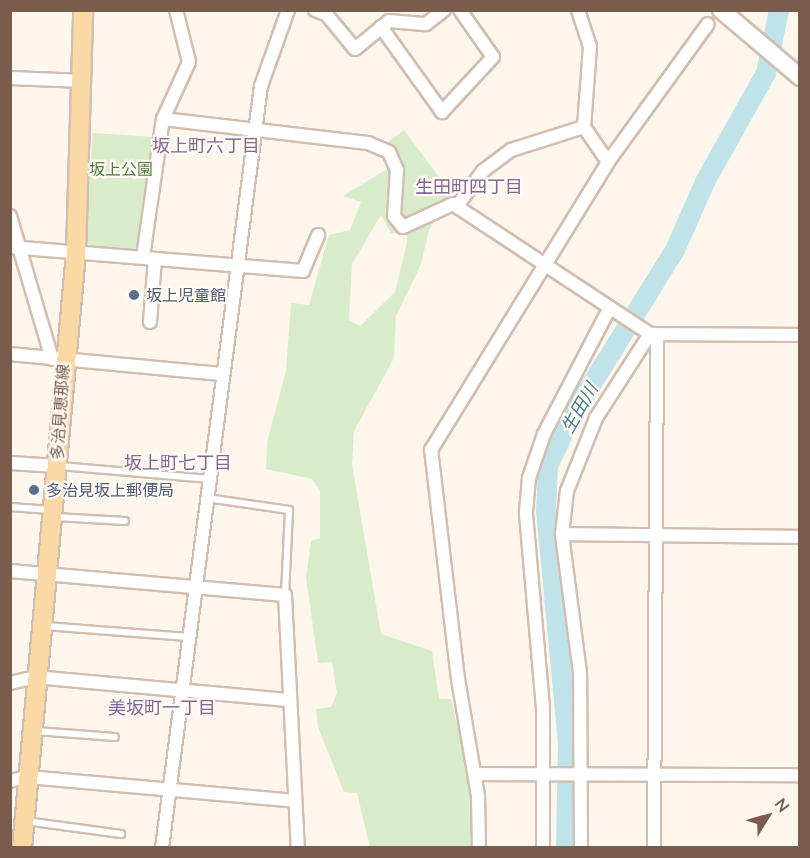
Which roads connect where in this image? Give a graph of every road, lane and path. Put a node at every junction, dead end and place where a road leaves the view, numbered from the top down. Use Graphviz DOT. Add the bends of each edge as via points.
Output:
graph roads {
  1 [pos="83,10"];
  2 [pos="176,10"];
  3 [pos="288,10"];
  4 [pos="315,10"];
  5 [pos="444,10"];
  6 [pos="460,10"];
  7 [pos="578,10"];
  8 [pos="721,10"];
  9 [pos="708,24"];
  10 [pos="381,27"];
  11 [pos="795,73"];
  12 [pos="10,78"];
  13 [pos="84,81"];
  14 [pos="163,119"];
  15 [pos="584,127"];
  16 [pos="254,131"];
  17 [pos="608,162"];
  18 [pos="457,206"];
  19 [pos="10,216"];
  20 [pos="318,235"];
  21 [pos="15,247"];
  22 [pos="76,253"];
  23 [pos="149,258"];
  24 [pos="544,266"];
  25 [pos="237,267"];
  26 [pos="609,309"];
  27 [pos="150,322"];
  28 [pos="653,335"];
  29 [pos="800,335"];
  30 [pos="10,354"];
  31 [pos="58,359"];
  32 [pos="223,374"];
  33 [pos="10,463"];
  34 [pos="57,466"];
  35 [pos="209,479"];
  36 [pos="206,497"];
  37 [pos="10,507"];
  38 [pos="51,513"];
  39 [pos="125,521"];
  40 [pos="562,534"];
  41 [pos="657,536"];
  42 [pos="800,537"];
  43 [pos="10,571"];
  44 [pos="48,573"];
  45 [pos="195,585"];
  46 [pos="285,595"];
  47 [pos="41,625"];
  48 [pos="188,637"];
  49 [pos="35,677"];
  50 [pos="10,683"];
  51 [pos="181,690"];
  52 [pos="287,700"];
  53 [pos="33,730"];
  54 [pos="116,737"];
  55 [pos="542,773"];
  56 [pos="583,773"];
  57 [pos="475,774"];
  58 [pos="654,774"];
  59 [pos="800,775"];
  60 [pos="19,779"];
  61 [pos="167,789"];
  62 [pos="295,801"];
  63 [pos="25,821"];
  64 [pos="121,834"];
  65 [pos="22,848"];
  66 [pos="162,848"];
  67 [pos="298,848"];
  68 [pos="479,848"];
  69 [pos="543,848"];
  70 [pos="581,848"];
  71 [pos="654,848"];
  1 -- 13 [label="main road, 多治見恵那線"];
  2 -- 14 [label="street" via="189,62"];
  3 -- 16 [label="street" via="268,59"];
  4 -- 10 [label="street" via="326,14 355,49"];
  5 -- 10 [label="street" via="426,24 389,21"];
  6 -- 10 [label="street" via="493,57 442,112"];
  7 -- 15 [label="street" via="590,46"];
  8 -- 11 [label="main road"];
  9 -- 17 [label="street"];
  12 -- 13 [label="street"];
  13 -- 22 [label="main road, 多治見恵那線"];
  14 -- 16 [label="street"];
  14 -- 23 [label="street"];
  15 -- 17 [label="street"];
  15 -- 18 [label="street" via="511,150 483,171"];
  16 -- 18 [label="street" via="368,143 389,152 397,170 394,216 403,227 443,205"];
  16 -- 25 [label="street"];
  17 -- 24 [label="street"];
  18 -- 24 [label="street"];
  19 -- 21 [label="street"];
  20 -- 25 [label="street" via="303,271"];
  21 -- 22 [label="street"];
  21 -- 31 [label="street"];
  22 -- 23 [label="street"];
  22 -- 31 [label="main road, 多治見恵那線"];
  23 -- 25 [label="street"];
  23 -- 27 [label="street"];
  24 -- 26 [label="street"];
  24 -- 57 [label="street" via="430,450 458,680"];
  25 -- 32 [label="street"];
  26 -- 28 [label="street"];
  26 -- 55 [label="street" via="544,434 529,478 526,512 543,708"];
  28 -- 29 [label="street"];
  28 -- 40 [label="street" via="578,455"];
  28 -- 41 [label="street"];
  30 -- 31 [label="street"];
  31 -- 32 [label="street"];
  31 -- 34 [label="main road, 多治見恵那線"];
  32 -- 35 [label="street"];
  33 -- 34 [label="street"];
  34 -- 35 [label="lane"];
  34 -- 38 [label="main road, 多治見恵那線"];
  35 -- 36 [label="street"];
  36 -- 45 [label="street"];
  36 -- 46 [label="lane" via="288,510"];
  37 -- 38 [label="lane"];
  38 -- 39 [label="lane"];
  38 -- 44 [label="main road, 多治見恵那線"];
  40 -- 41 [label="street"];
  40 -- 56 [label="street" via="580,673"];
  41 -- 42 [label="street"];
  41 -- 58 [label="street"];
  43 -- 44 [label="street"];
  44 -- 45 [label="street"];
  44 -- 47 [label="main road, 多治見恵那線"];
  45 -- 46 [label="street"];
  45 -- 48 [label="street"];
  46 -- 52 [label="street"];
  47 -- 48 [label="lane"];
  47 -- 49 [label="main road, 多治見恵那線"];
  48 -- 51 [label="street"];
  49 -- 50 [label="street"];
  49 -- 51 [label="street"];
  49 -- 53 [label="main road, 多治見恵那線"];
  51 -- 52 [label="street"];
  51 -- 61 [label="street"];
  52 -- 62 [label="street"];
  53 -- 54 [label="lane"];
  53 -- 60 [label="main road, 多治見恵那線"];
  55 -- 56 [label="street"];
  55 -- 57 [label="street"];
  55 -- 69 [label="street"];
  56 -- 58 [label="street"];
  56 -- 70 [label="street"];
  57 -- 68 [label="street"];
  58 -- 59 [label="street"];
  58 -- 71 [label="street"];
  60 -- 61 [label="street"];
  60 -- 63 [label="main road, 多治見恵那線"];
  61 -- 62 [label="street"];
  61 -- 66 [label="street"];
  62 -- 67 [label="street"];
  63 -- 64 [label="lane"];
  63 -- 65 [label="main road, 多治見恵那線"];
}
